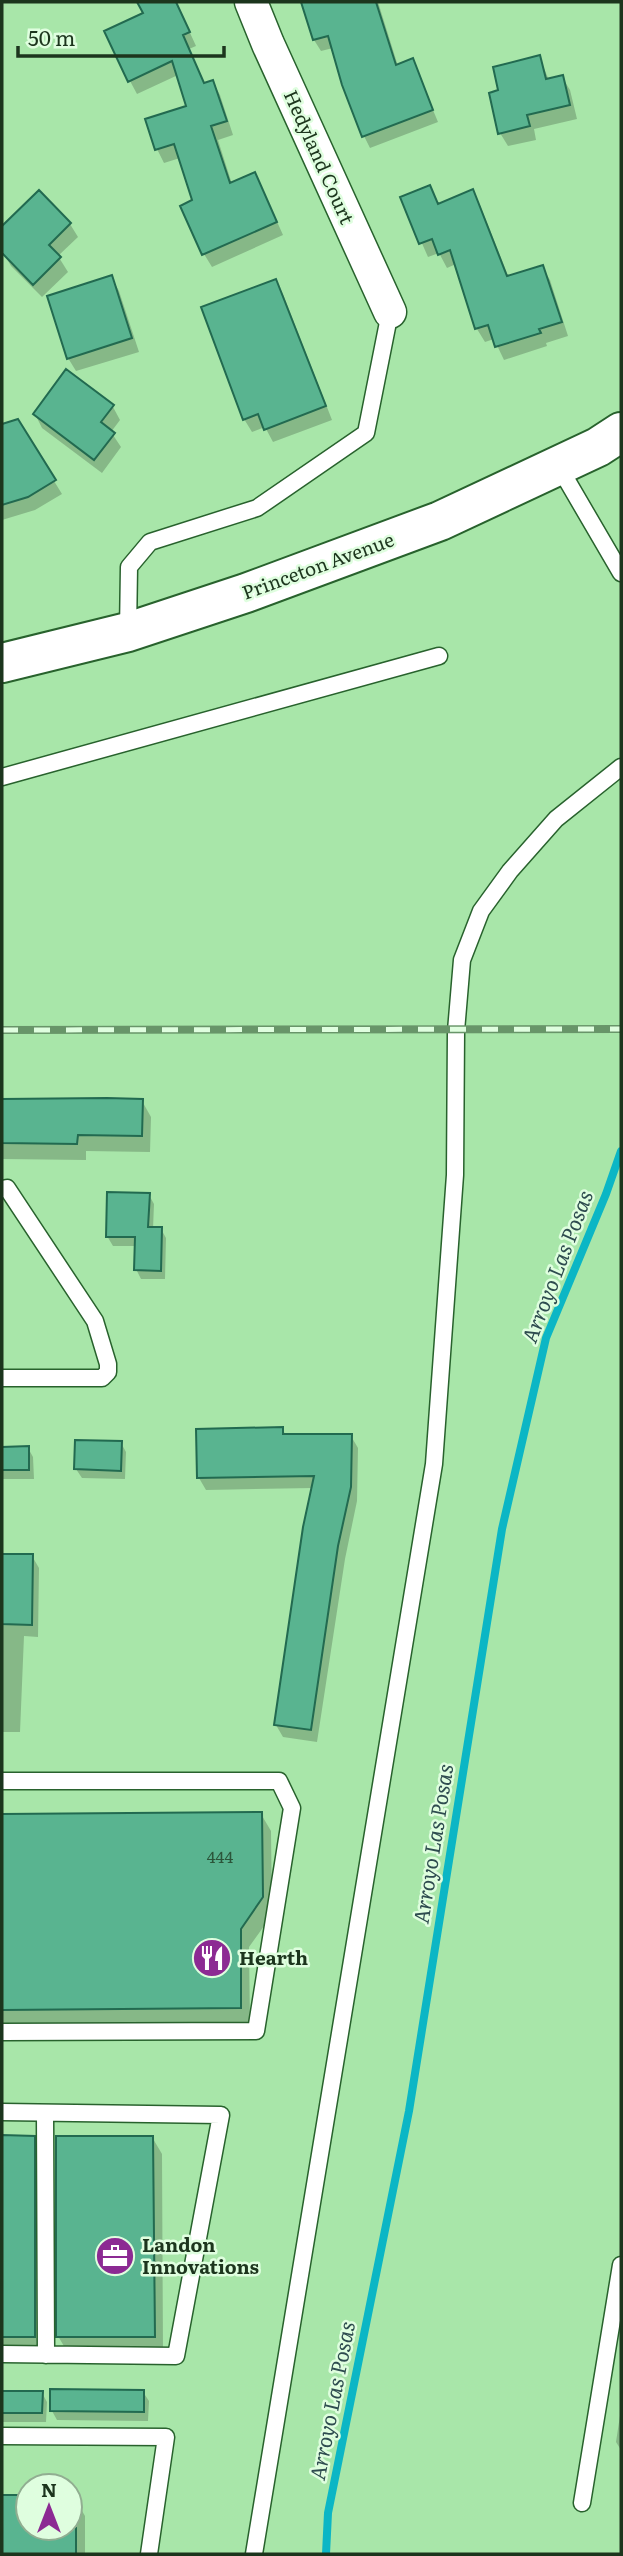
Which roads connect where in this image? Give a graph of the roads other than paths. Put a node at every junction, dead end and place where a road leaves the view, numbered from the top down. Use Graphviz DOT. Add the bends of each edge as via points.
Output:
graph roads {
  1 [pos="251,2"];
  2 [pos="390,312"];
  3 [pos="621,432"];
  4 [pos="558,465"];
  5 [pos="621,573"];
  6 [pos="128,632"];
  7 [pos="439,656"];
  8 [pos="2,663"];
  9 [pos="621,767"];
  10 [pos="2,777"];
  11 [pos="2,1189"];
  12 [pos="2,1378"];
  13 [pos="2,1781"];
  14 [pos="2,2032"];
  15 [pos="2,2112"];
  16 [pos="45,2113"];
  17 [pos="621,2265"];
  18 [pos="2,2354"];
  19 [pos="46,2355"];
  20 [pos="2,2436"];
  21 [pos="582,2502"];
  22 [pos="149,2554"];
  23 [pos="254,2554"];
  1 -- 2 [label="street, Hedyland Court"];
  2 -- 6 [label="lane" via="366,433 257,508 150,542 130,567"];
  3 -- 4 [label="street, Princeton Avenue"];
  4 -- 5 [label="lane"];
  4 -- 6 [label="street, Princeton Avenue" via="440,521"];
  6 -- 8 [label="street, Princeton Avenue"];
  7 -- 10 [label="lane"];
  9 -- 23 [label="lane" via="556,819 510,872 481,911 462,960 456,1031 455,1175 434,1464"];
  11 -- 12 [label="lane" via="7,1188 95,1321 108,1372 102,1378"];
  13 -- 14 [label="lane" via="279,1781 292,1808 256,2031"];
  15 -- 16 [label="lane"];
  16 -- 19 [label="lane"];
  16 -- 19 [label="lane" via="220,2115 176,2356"];
  17 -- 21 [label="lane"];
  18 -- 19 [label="lane"];
  20 -- 22 [label="lane" via="166,2437"];
}
